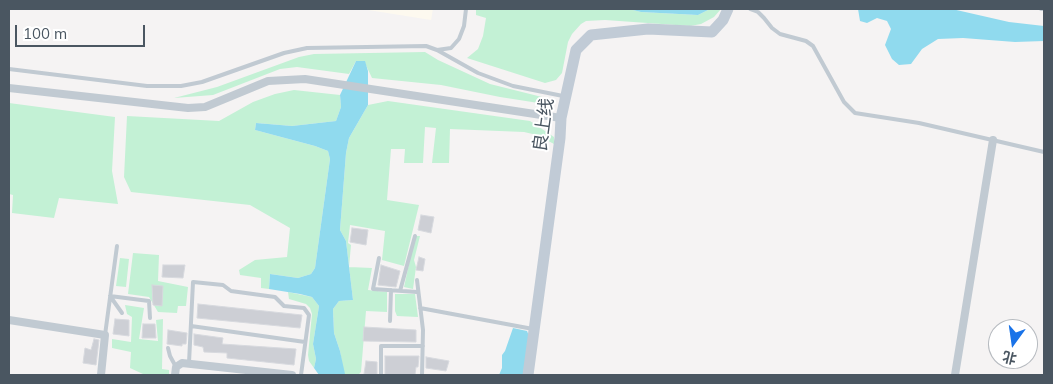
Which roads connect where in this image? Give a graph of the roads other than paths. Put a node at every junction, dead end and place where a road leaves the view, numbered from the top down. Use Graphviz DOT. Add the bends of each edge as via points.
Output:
graph roads {
  1 [pos="466,9"];
  2 [pos="728,9"];
  3 [pos="750,9"];
  4 [pos="1040,9"];
  5 [pos="1044,9"];
  6 [pos="437,50"];
  7 [pos="9,69"];
  8 [pos="9,88"];
  9 [pos="565,97"];
  10 [pos="561,118"];
  11 [pos="993,140"];
  12 [pos="1044,152"];
  13 [pos="416,236"];
  14 [pos="117,246"];
  15 [pos="379,258"];
  16 [pos="417,280"];
  17 [pos="391,290"];
  18 [pos="400,291"];
  19 [pos="417,292"];
  20 [pos="110,296"];
  21 [pos="420,308"];
  22 [pos="122,313"];
  23 [pos="150,318"];
  24 [pos="9,320"];
  25 [pos="390,321"];
  26 [pos="191,326"];
  27 [pos="534,330"];
  28 [pos="105,335"];
  29 [pos="305,342"];
  30 [pos="423,346"];
  31 [pos="168,348"];
  32 [pos="189,364"];
  33 [pos="176,371"];
  34 [pos="101,375"];
  35 [pos="292,375"];
  36 [pos="301,375"];
  37 [pos="381,375"];
  38 [pos="422,375"];
  39 [pos="528,375"];
  40 [pos="955,375"];
  1 -- 6 [label="lane" via="459,39 451,48"];
  2 -- 9 [label="street, 良上线" via="712,32 648,29 591,35 576,50"];
  3 -- 11 [label="lane" via="758,12 780,34 813,46 844,102 855,113"];
  4 -- 5 [label="lane"];
  6 -- 7 [label="lane" via="426,46 307,48 182,86 147,86"];
  6 -- 9 [label="lane" via="478,73 513,86"];
  8 -- 10 [label="street" via="188,108 205,107 274,80 305,79"];
  9 -- 10 [label="street, 良上线"];
  10 -- 27 [label="street, 良上线"];
  11 -- 12 [label="lane"];
  11 -- 40 [label="street"];
  13 -- 18 [label="lane"];
  14 -- 20 [label="lane"];
  15 -- 17 [label="lane" via="373,289"];
  16 -- 19 [label="lane"];
  17 -- 18 [label="lane"];
  17 -- 25 [label="lane"];
  18 -- 19 [label="lane"];
  19 -- 21 [label="lane"];
  20 -- 22 [label="lane"];
  20 -- 23 [label="lane" via="149,301"];
  20 -- 28 [label="lane"];
  21 -- 27 [label="lane"];
  21 -- 30 [label="lane"];
  24 -- 28 [label="street"];
  26 -- 29 [label="lane"];
  26 -- 29 [label="lane" via="193,282 223,285 231,291 275,297 284,306 304,308 309,315"];
  26 -- 32 [label="lane"];
  27 -- 39 [label="street, 良上线"];
  28 -- 34 [label="street"];
  29 -- 36 [label="lane"];
  30 -- 37 [label="lane" via="381,346"];
  30 -- 38 [label="lane"];
  31 -- 33 [label="lane"];
  32 -- 33 [label="street" via="182,363"];
  32 -- 35 [label="street"];
}
